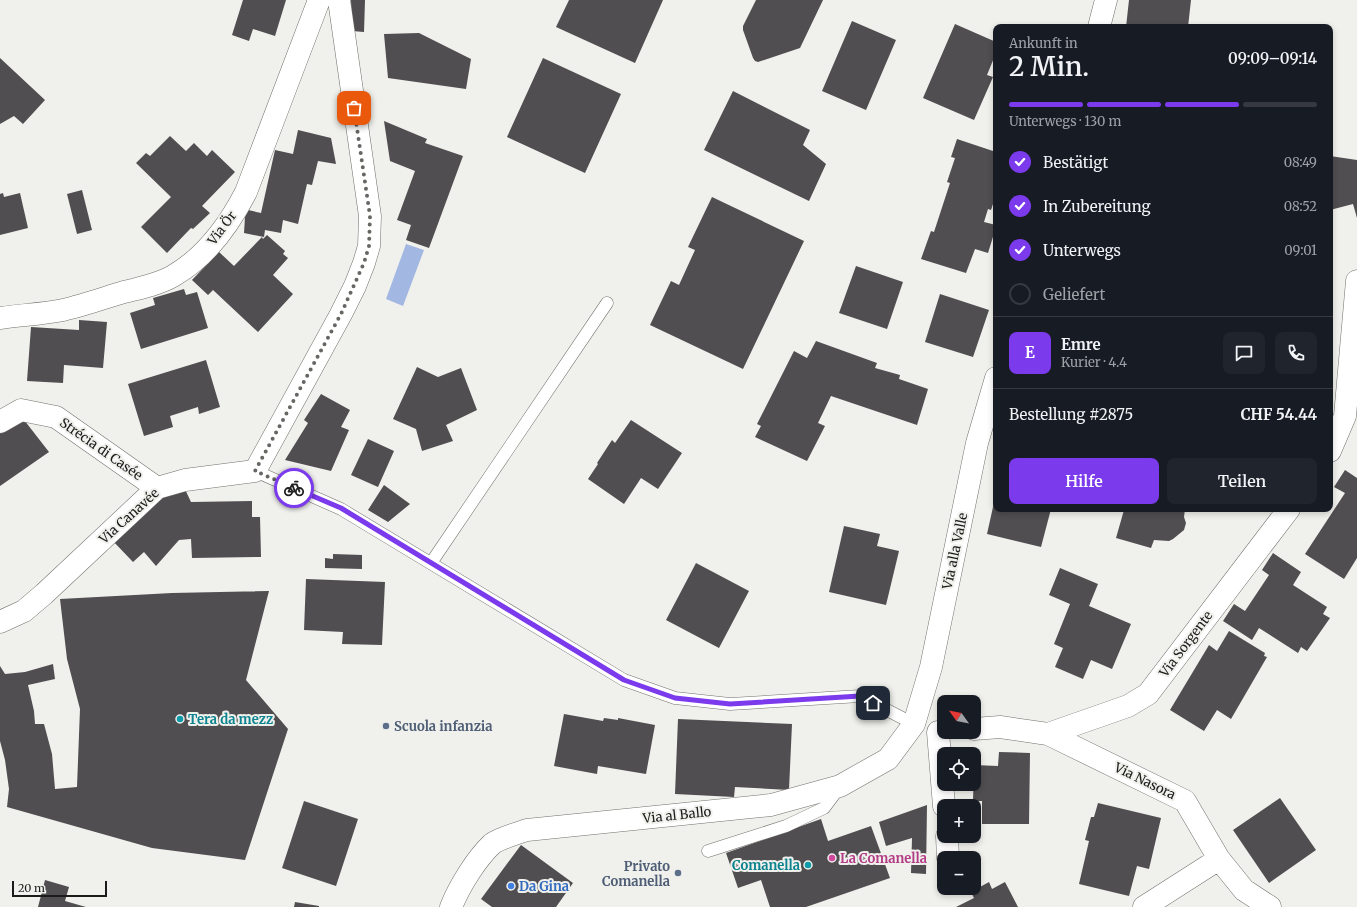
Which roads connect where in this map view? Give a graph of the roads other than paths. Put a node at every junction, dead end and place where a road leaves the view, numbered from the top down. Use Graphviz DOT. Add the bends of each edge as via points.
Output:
graph roads {
  1 [pos="319,0"];
  2 [pos="339,0"];
  3 [pos="1106,0"];
  4 [pos="1100,24"];
  5 [pos="1357,281"];
  6 [pos="606,303"];
  7 [pos="0,318"];
  8 [pos="993,388"];
  9 [pos="0,422"];
  10 [pos="1333,444"];
  11 [pos="255,471"];
  12 [pos="157,488"];
  13 [pos="1287,512"];
  14 [pos="431,563"];
  15 [pos="0,622"];
  16 [pos="914,724"];
  17 [pos="981,728"];
  18 [pos="937,731"];
  19 [pos="1048,734"];
  20 [pos="941,739"];
  21 [pos="840,786"];
  22 [pos="944,799"];
  23 [pos="708,851"];
  24 [pos="1219,859"];
  25 [pos="451,907"];
  26 [pos="1144,907"];
  27 [pos="1270,907"];
  1 -- 7 [label="street, Via Ör" via="246,192 222,233 205,251 172,277 155,284 63,310"];
  2 -- 11 [label="street" via="370,216 369,246 341,314"];
  3 -- 4 [label="street"];
  5 -- 10 [label="street" via="1345,416"];
  6 -- 14 [label="lane"];
  8 -- 16 [label="street, Via alla Valle" via="977,443 931,667"];
  9 -- 12 [label="street, Strécia di Casée" via="21,410 56,417"];
  11 -- 12 [label="street, Via Canavée" via="184,480"];
  11 -- 14 [label="lane" via="341,508"];
  12 -- 15 [label="street, Via Canavée" via="44,594 24,611"];
  13 -- 19 [label="street, Via Sorgente" via="1148,694 1128,706"];
  14 -- 16 [label="lane" via="624,680 675,698 730,704 860,696"];
  16 -- 18 [label="street"];
  16 -- 21 [label="street, Via al Ballo" via="888,759"];
  17 -- 19 [label="street, Via Nasora" via="1000,727"];
  19 -- 24 [label="street, Via Nasora" via="1185,801"];
  20 -- 22 [label="street"];
  21 -- 23 [label="lane" via="824,808 786,826"];
  21 -- 25 [label="street, Via al Ballo" via="771,805 527,830 493,844 472,868"];
  24 -- 26 [label="street"];
  24 -- 27 [label="street, Via Nasora" via="1244,890"];
}
